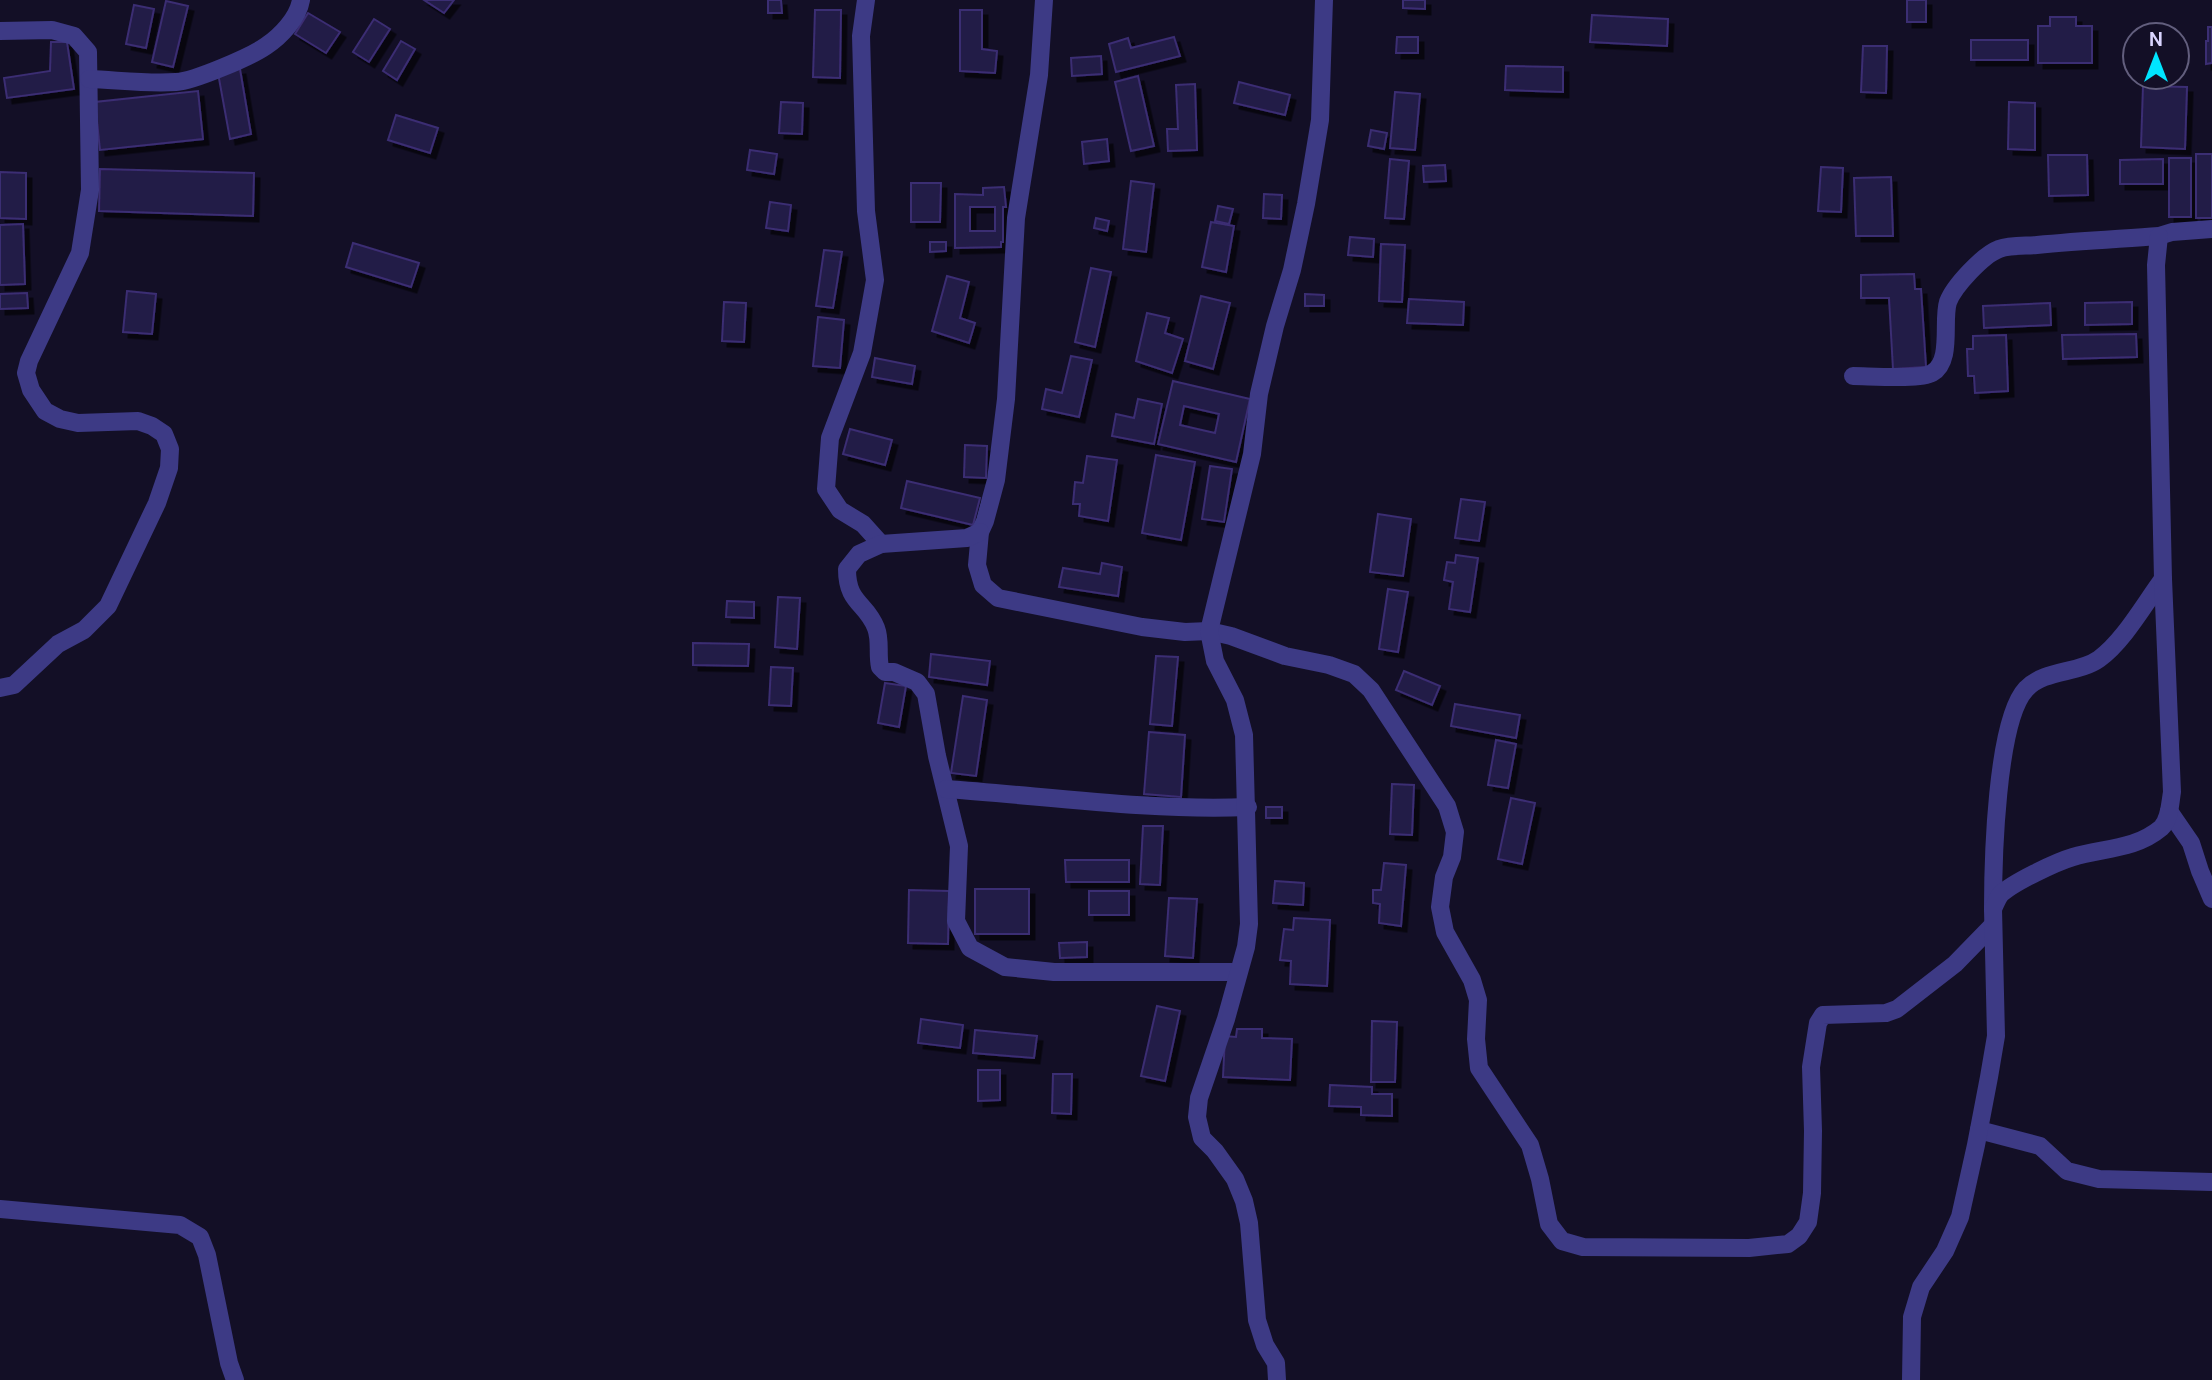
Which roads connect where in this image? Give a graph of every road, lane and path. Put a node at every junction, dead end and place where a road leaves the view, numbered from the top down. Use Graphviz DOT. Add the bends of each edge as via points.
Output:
graph roads {
  1 [pos="301,0"];
  2 [pos="866,0"];
  3 [pos="1044,0"];
  4 [pos="1324,0"];
  5 [pos="0,30"];
  6 [pos="89,79"];
  7 [pos="2212,229"];
  8 [pos="2159,236"];
  9 [pos="1853,376"];
  10 [pos="980,532"];
  11 [pos="881,544"];
  12 [pos="2163,579"];
  13 [pos="1209,631"];
  14 [pos="0,688"];
  15 [pos="946,789"];
  16 [pos="1248,807"];
  17 [pos="2169,811"];
  18 [pos="2212,899"];
  19 [pos="1992,918"];
  20 [pos="1237,972"];
  21 [pos="1979,1130"];
  22 [pos="2212,1182"];
  23 [pos="0,1209"];
  24 [pos="235,1380"];
  25 [pos="1277,1380"];
  26 [pos="1910,1380"];
  1 -- 6 [label="street" via="290,24 266,46 203,76 177,82"];
  2 -- 11 [label="street" via="861,36 866,211 875,280 862,353 830,438 826,489 840,510 863,524"];
  3 -- 10 [label="street" via="1039,75 1016,218 1006,399 996,480"];
  4 -- 13 [label="street" via="1320,120 1306,204 1259,394 1252,454"];
  5 -- 6 [label="street" via="52,30 74,36 88,52"];
  6 -- 14 [label="street" via="90,190 80,253 26,373 45,411 60,419 78,423 138,421 152,426 164,435 170,449 169,468 108,606 14,685"];
  7 -- 8 [label="street"];
  8 -- 9 [label="street" via="1999,249 1960,283 1948,303 1941,365 1931,374"];
  8 -- 12 [label="street"];
  10 -- 11 [label="street" via="967,538"];
  10 -- 13 [label="street" via="979,575 982,585 998,598 1142,628"];
  11 -- 15 [label="street" via="859,554 847,569 849,592 878,632 880,667 917,682 926,694"];
  12 -- 17 [label="street"];
  12 -- 19 [label="street" via="2099,659 2027,688 2013,710 2004,747"];
  13 -- 16 [label="street" via="1215,661 1235,700 1244,735"];
  13 -- 19 [label="street" via="1354,674 1371,690 1447,806 1455,832 1440,907 1445,932 1478,1000 1479,1068 1531,1144 1549,1224 1562,1241 1583,1247 1749,1248 1788,1244 1799,1236 1808,1222 1812,1194 1811,1067 1818,1023 1823,1015 1897,1009 1955,964"];
  15 -- 16 [label="street" via="1140,806"];
  15 -- 20 [label="street" via="960,846 956,921 970,948 1005,967 1054,972"];
  16 -- 20 [label="street" via="1249,924"];
  17 -- 18 [label="street" via="2191,843"];
  17 -- 19 [label="street" via="2162,827 2143,838 2120,848 2072,857 2022,880 1999,896"];
  19 -- 21 [label="street" via="1996,1036"];
  20 -- 25 [label="street" via="1197,1117 1202,1138 1235,1178 1244,1201 1257,1320 1276,1363"];
  21 -- 22 [label="street" via="2040,1146 2067,1171 2099,1179"];
  21 -- 26 [label="street" via="1959,1217 1945,1251 1921,1287 1912,1317"];
  23 -- 24 [label="street" via="180,1225 200,1237"];
}
